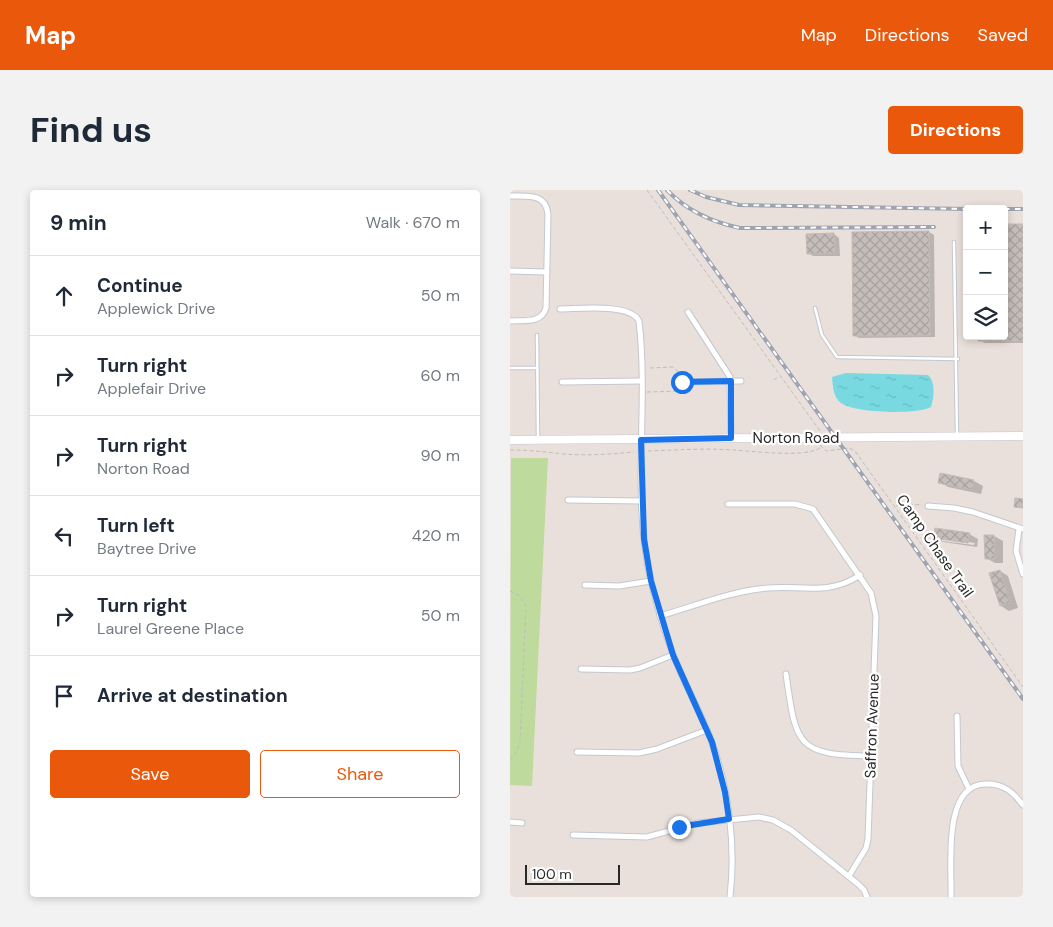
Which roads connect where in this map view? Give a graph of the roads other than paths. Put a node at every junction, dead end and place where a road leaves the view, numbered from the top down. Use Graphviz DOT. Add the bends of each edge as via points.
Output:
graph roads {
  1 [pos="510,196"];
  2 [pos="954,242"];
  3 [pos="510,272"];
  4 [pos="546,272"];
  5 [pos="815,308"];
  6 [pos="560,309"];
  7 [pos="688,312"];
  8 [pos="510,321"];
  9 [pos="537,335"];
  10 [pos="958,359"];
  11 [pos="510,368"];
  12 [pos="537,368"];
  13 [pos="641,381"];
  14 [pos="731,381"];
  15 [pos="741,381"];
  16 [pos="562,382"];
  17 [pos="682,382"];
  18 [pos="1023,436"];
  19 [pos="958,437"];
  20 [pos="731,438"];
  21 [pos="510,440"];
  22 [pos="538,440"];
  23 [pos="641,440"];
  24 [pos="568,500"];
  25 [pos="642,501"];
  26 [pos="728,504"];
  27 [pos="928,506"];
  28 [pos="1021,529"];
  29 [pos="1023,574"];
  30 [pos="860,575"];
  31 [pos="651,581"];
  32 [pos="584,585"];
  33 [pos="660,616"];
  34 [pos="673,655"];
  35 [pos="581,669"];
  36 [pos="786,674"];
  37 [pos="957,716"];
  38 [pos="707,730"];
  39 [pos="577,752"];
  40 [pos="871,756"];
  41 [pos="969,789"];
  42 [pos="1023,805"];
  43 [pos="729,819"];
  44 [pos="510,822"];
  45 [pos="522,823"];
  46 [pos="573,835"];
  47 [pos="849,876"];
  48 [pos="730,897"];
  49 [pos="867,897"];
  50 [pos="951,897"];
  1 -- 4 [label="street" via="535,196 548,206"];
  2 -- 10 [label="lane"];
  3 -- 4 [label="street"];
  4 -- 8 [label="street" via="544,314 539,319"];
  5 -- 10 [label="lane" via="822,336 837,357"];
  6 -- 13 [label="street" via="617,309 634,314 640,329"];
  7 -- 14 [label="street" via="726,368"];
  9 -- 12 [label="lane"];
  10 -- 19 [label="lane"];
  11 -- 12 [label="lane"];
  12 -- 22 [label="lane"];
  13 -- 16 [label="street"];
  13 -- 23 [label="street"];
  14 -- 15 [label="street"];
  14 -- 17 [label="street"];
  14 -- 20 [label="street"];
  18 -- 19 [label="main road, Norton Road"];
  19 -- 20 [label="main road, Norton Road"];
  20 -- 23 [label="main road, Norton Road"];
  21 -- 22 [label="main road, Norton Road"];
  22 -- 23 [label="main road, Norton Road"];
  23 -- 25 [label="street"];
  24 -- 25 [label="street"];
  25 -- 31 [label="street"];
  26 -- 30 [label="street, Saffron Avenue" via="807,506"];
  27 -- 28 [label="street" via="973,512"];
  28 -- 29 [label="street" via="1016,550"];
  30 -- 33 [label="street" via="839,587 768,588 732,594"];
  30 -- 40 [label="street, Saffron Avenue" via="872,593 876,608"];
  31 -- 32 [label="street" via="619,586"];
  31 -- 33 [label="street"];
  33 -- 34 [label="street"];
  34 -- 35 [label="street" via="635,669"];
  34 -- 38 [label="street"];
  36 -- 40 [label="street" via="794,724 801,738 827,754"];
  37 -- 41 [label="street" via="958,766"];
  38 -- 39 [label="street" via="657,749 622,754"];
  38 -- 43 [label="street" via="725,792"];
  40 -- 47 [label="street, Saffron Avenue" via="868,839"];
  41 -- 42 [label="street" via="984,784 999,785 1010,790"];
  41 -- 50 [label="street" via="958,801 953,816"];
  43 -- 46 [label="street" via="698,823 647,837"];
  43 -- 47 [label="street" via="759,817 782,824"];
  43 -- 48 [label="street"];
  44 -- 45 [label="street"];
  47 -- 49 [label="street"];
}
